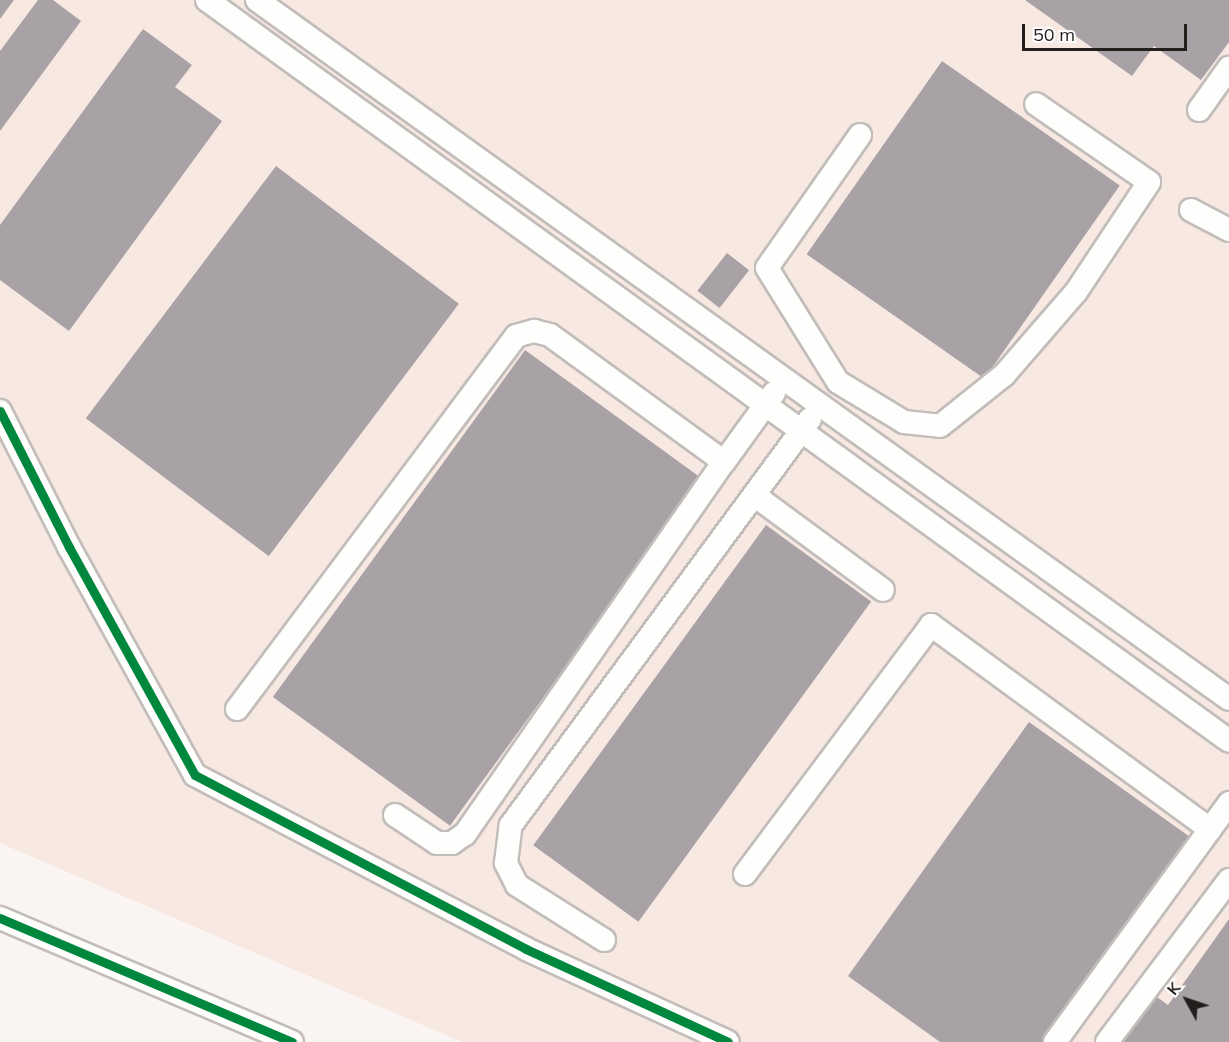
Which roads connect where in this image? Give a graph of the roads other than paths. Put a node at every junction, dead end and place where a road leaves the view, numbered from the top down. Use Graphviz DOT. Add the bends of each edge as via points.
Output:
graph roads {
  1 [pos="207,0"];
  2 [pos="257,0"];
  3 [pos="1229,68"];
  4 [pos="1036,104"];
  5 [pos="1199,110"];
  6 [pos="860,135"];
  7 [pos="1191,210"];
  8 [pos="1229,230"];
  9 [pos="784,379"];
  10 [pos="838,382"];
  11 [pos="765,405"];
  12 [pos="820,405"];
  13 [pos="0,411"];
  14 [pos="801,431"];
  15 [pos="724,462"];
  16 [pos="754,495"];
  17 [pos="883,590"];
  18 [pos="1229,699"];
  19 [pos="1229,708"];
  20 [pos="237,709"];
  21 [pos="1220,734"];
  22 [pos="1229,803"];
  23 [pos="395,815"];
  24 [pos="1210,829"];
  25 [pos="745,874"];
  26 [pos="1229,880"];
  27 [pos="0,918"];
  28 [pos="604,940"];
  29 [pos="292,1042"];
  30 [pos="728,1042"];
  31 [pos="1055,1042"];
  32 [pos="1107,1042"];
  1 -- 11 [label="street"];
  2 -- 9 [label="street"];
  3 -- 5 [label="street"];
  4 -- 10 [label="street" via="1149,182 1076,292 1004,375 940,426 919,427 904,422"];
  6 -- 10 [label="street" via="767,268"];
  7 -- 8 [label="street"];
  9 -- 11 [label="street"];
  9 -- 12 [label="street"];
  10 -- 12 [label="street"];
  11 -- 14 [label="street"];
  11 -- 15 [label="street"];
  12 -- 14 [label="street"];
  12 -- 18 [label="street"];
  13 -- 30 [label="street" via="80,567 195,775 526,949"];
  14 -- 16 [label="street"];
  14 -- 21 [label="street"];
  15 -- 20 [label="street" via="550,335 534,331 516,336"];
  15 -- 23 [label="street" via="465,834 452,843 437,843"];
  16 -- 17 [label="street"];
  16 -- 28 [label="street" via="507,837 506,863 517,885"];
  19 -- 21 [label="street"];
  22 -- 24 [label="street"];
  24 -- 25 [label="street" via="932,625"];
  24 -- 31 [label="street"];
  26 -- 32 [label="street"];
  27 -- 29 [label="street"];
}
